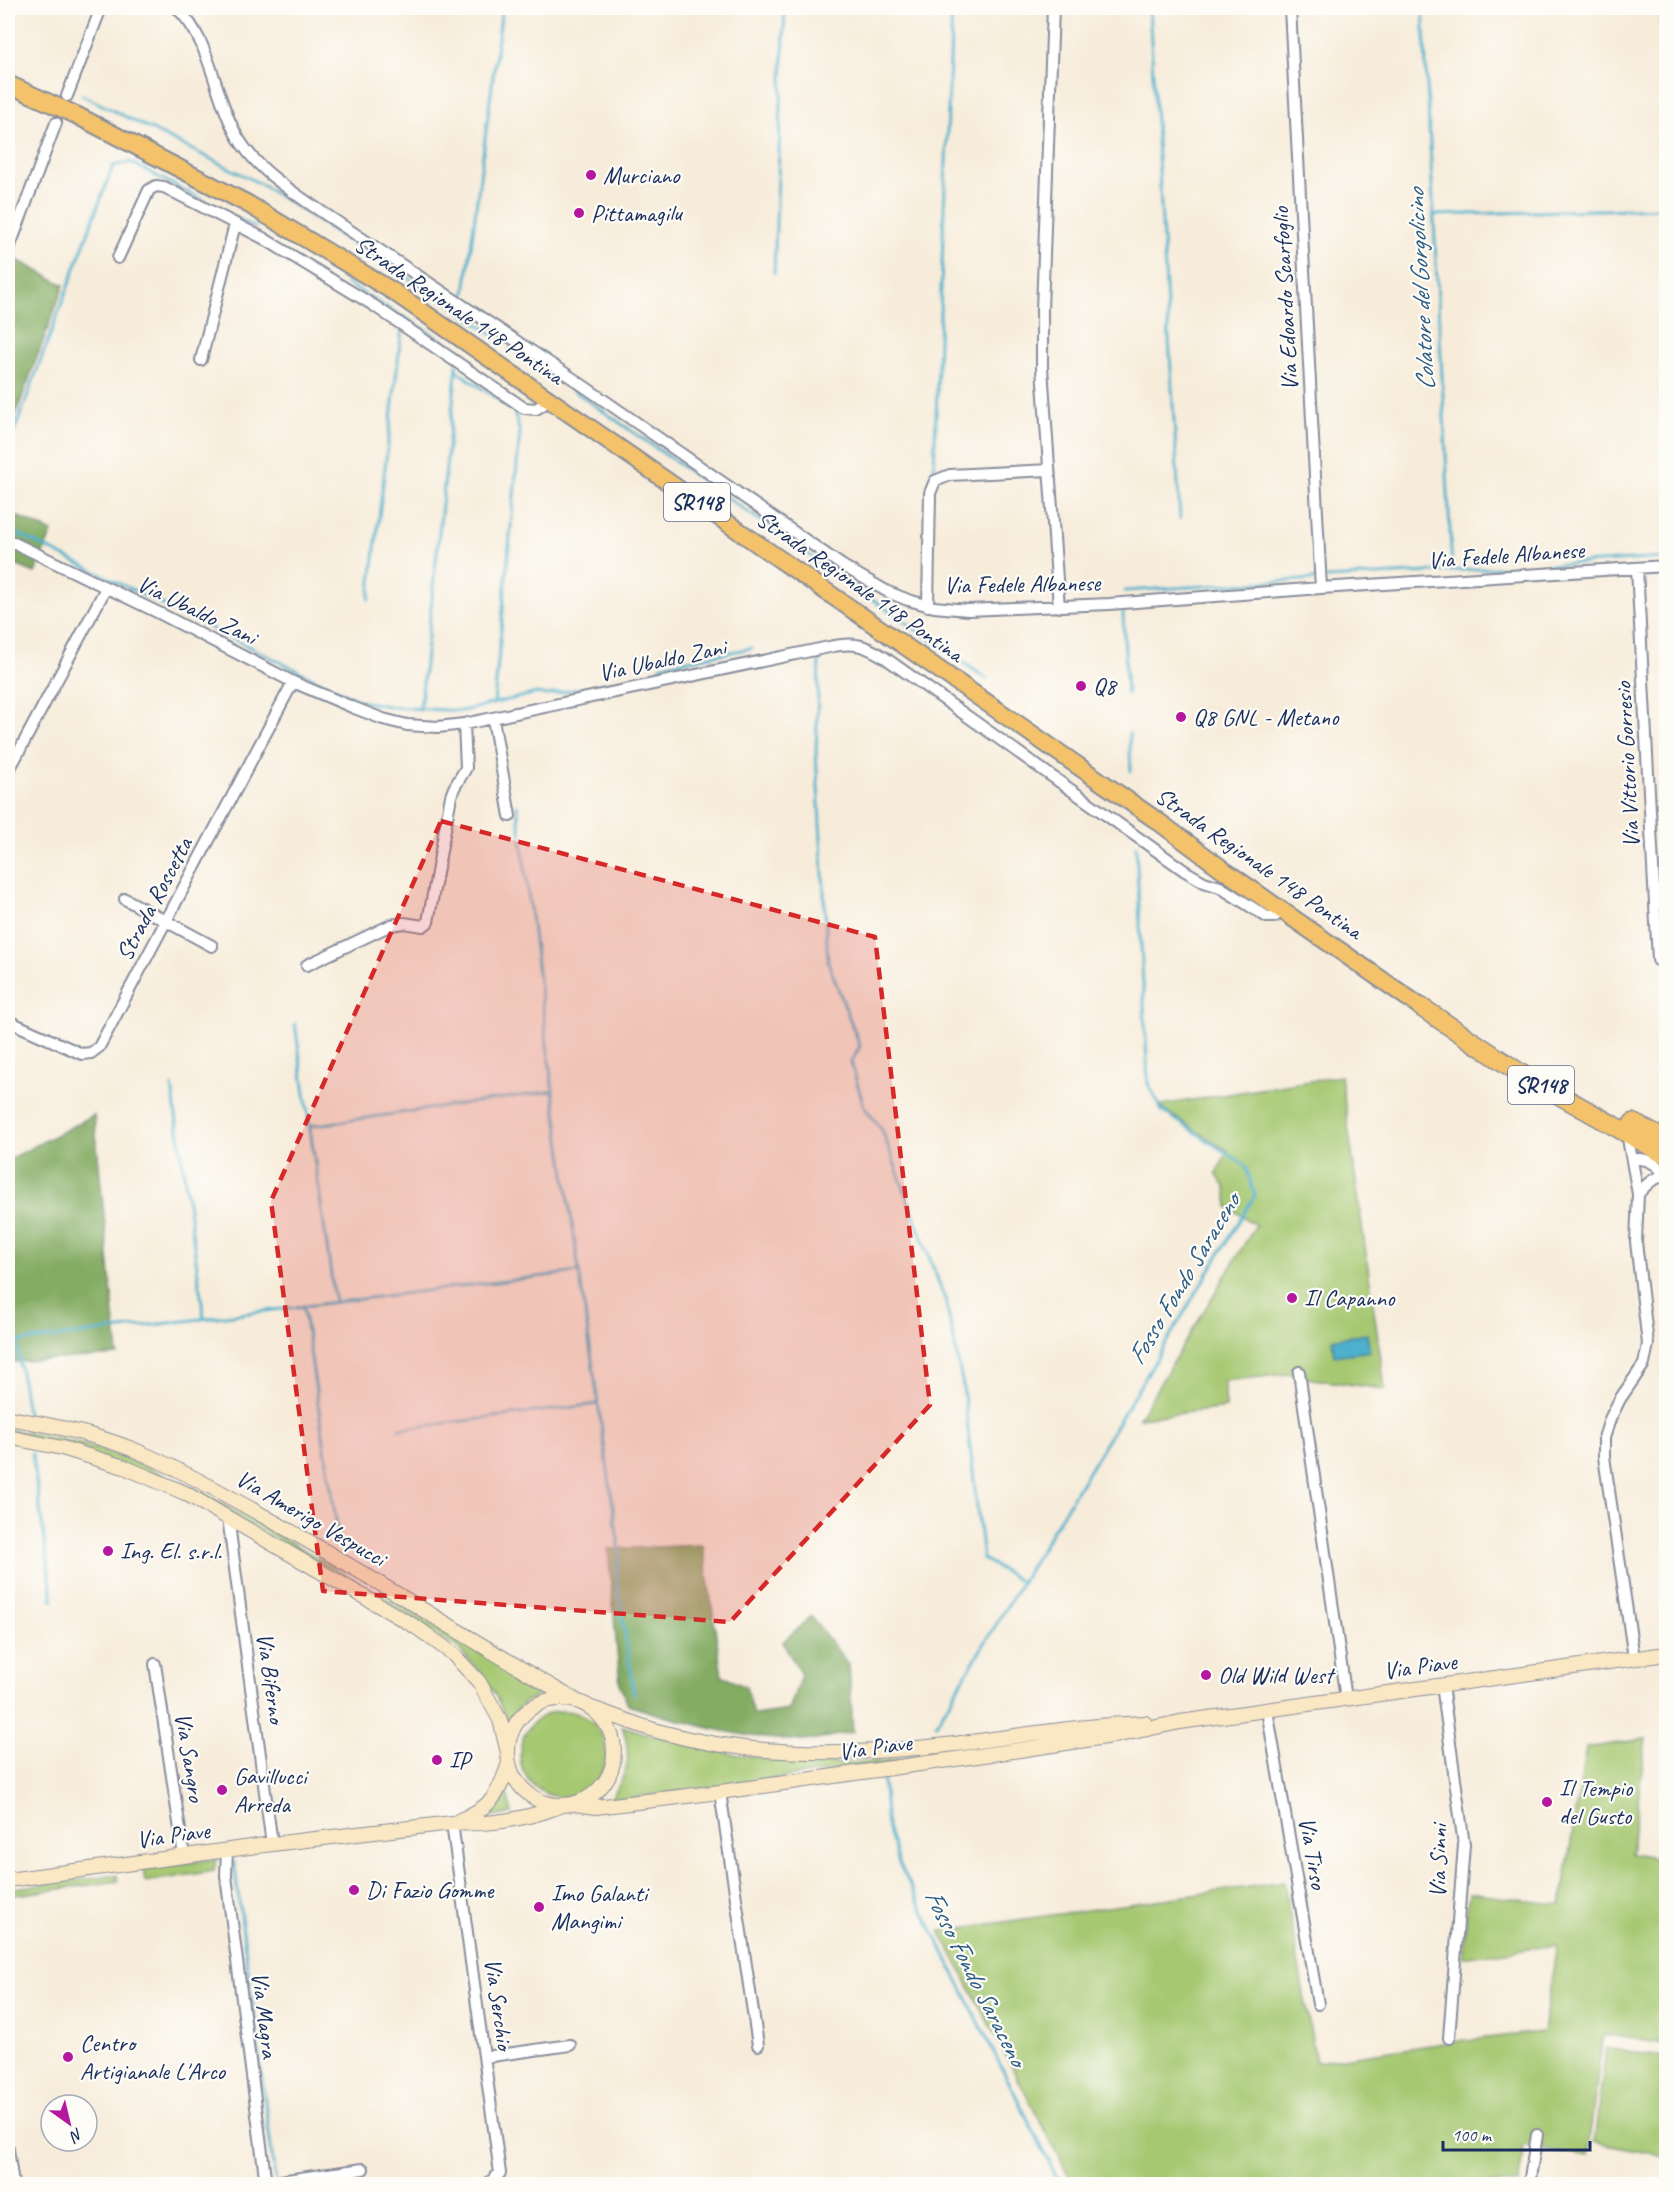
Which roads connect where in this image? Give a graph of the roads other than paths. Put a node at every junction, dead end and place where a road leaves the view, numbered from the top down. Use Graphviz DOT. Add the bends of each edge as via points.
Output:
graph roads {
  1 [pos="101,8"];
  2 [pos="177,8"];
  3 [pos="1053,8"];
  4 [pos="1290,8"];
  5 [pos="8,84"];
  6 [pos="67,96"];
  7 [pos="56,123"];
  8 [pos="235,224"];
  9 [pos="8,250"];
  10 [pos="118,258"];
  11 [pos="201,360"];
  12 [pos="550,400"];
  13 [pos="1049,470"];
  14 [pos="8,540"];
  15 [pos="1666,566"];
  16 [pos="1637,568"];
  17 [pos="106,588"];
  18 [pos="1321,588"];
  19 [pos="928,606"];
  20 [pos="1059,607"];
  21 [pos="293,682"];
  22 [pos="494,719"];
  23 [pos="464,724"];
  24 [pos="8,772"];
  25 [pos="510,816"];
  26 [pos="125,899"];
  27 [pos="1282,911"];
  28 [pos="166,921"];
  29 [pos="212,946"];
  30 [pos="1658,960"];
  31 [pos="307,965"];
  32 [pos="1421,1007"];
  33 [pos="8,1021"];
  34 [pos="1627,1133"];
  35 [pos="1666,1140"];
  36 [pos="1666,1155"];
  37 [pos="1632,1160"];
  38 [pos="1666,1176"];
  39 [pos="1638,1194"];
  40 [pos="1299,1372"];
  41 [pos="8,1418"];
  42 [pos="8,1437"];
  43 [pos="228,1517"];
  44 [pos="1666,1654"];
  45 [pos="1634,1658"];
  46 [pos="155,1664"];
  47 [pos="1442,1685"];
  48 [pos="1346,1699"];
  49 [pos="575,1700"];
  50 [pos="592,1708"];
  51 [pos="1267,1710"];
  52 [pos="1180,1722"];
  53 [pos="508,1758"];
  54 [pos="720,1792"];
  55 [pos="575,1804"];
  56 [pos="561,1806"];
  57 [pos="452,1823"];
  58 [pos="272,1844"];
  59 [pos="227,1850"];
  60 [pos="184,1856"];
  61 [pos="8,1880"];
  62 [pos="1318,2004"];
  63 [pos="1449,2038"];
  64 [pos="570,2045"];
  65 [pos="758,2045"];
  66 [pos="485,2056"];
  67 [pos="1537,2134"];
  68 [pos="8,2149"];
  69 [pos="363,2169"];
  70 [pos="13,2184"];
  71 [pos="266,2184"];
  72 [pos="488,2184"];
  73 [pos="1529,2184"];
  1 -- 6 [label="street"];
  2 -- 19 [label="street, Via Fedele Albanese" via="198,36 238,138 277,180 572,378 843,567 888,592"];
  3 -- 13 [label="street" via="1042,310"];
  4 -- 18 [label="street, Via Edoardo Scarfoglio"];
  5 -- 12 [label="main road, Strada Regionale 148 Pontina / SR148" via="260,211 394,292"];
  7 -- 9 [label="street"];
  8 -- 10 [label="street" via="156,186 147,194"];
  8 -- 11 [label="street"];
  8 -- 12 [label="street" via="373,305 524,408 536,409"];
  12 -- 27 [label="main road, Strada Regionale 148 Pontina / SR148"];
  13 -- 19 [label="street" via="946,475 933,484"];
  13 -- 20 [label="street"];
  14 -- 17 [label="street, Via Ubaldo Zani"];
  15 -- 16 [label="street, Via Fedele Albanese"];
  16 -- 18 [label="street, Via Fedele Albanese"];
  16 -- 30 [label="street, Via Vittorio Gorresio"];
  17 -- 21 [label="street, Via Ubaldo Zani"];
  17 -- 24 [label="street"];
  18 -- 20 [label="street, Via Fedele Albanese"];
  19 -- 20 [label="street, Via Fedele Albanese" via="962,610"];
  21 -- 23 [label="street, Via Ubaldo Zani" via="397,723 430,727"];
  21 -- 28 [label="street, Strada Roscetta"];
  22 -- 23 [label="street, Via Ubaldo Zani"];
  22 -- 25 [label="street"];
  22 -- 27 [label="street, Via Ubaldo Zani" via="645,684 829,647 861,645 884,657 1185,871 1220,887 1267,917"];
  23 -- 31 [label="street" via="466,768 451,796 428,922 423,926 391,925"];
  26 -- 28 [label="street"];
  27 -- 32 [label="main road, Strada Regionale 148 Pontina / SR148"];
  28 -- 29 [label="street"];
  28 -- 33 [label="street, Strada Roscetta" via="94,1052 78,1053"];
  32 -- 34 [label="highway, Strada Regionale 148 Pontina / SR148" via="1521,1073"];
  32 -- 35 [label="highway, Strada Regionale 148 Pontina / SR148"];
  34 -- 36 [label="highway, Strada Regionale 148 Pontina / SR148"];
  34 -- 37 [label="street"];
  37 -- 38 [label="street" via="1649,1161"];
  37 -- 39 [label="street"];
  38 -- 39 [label="street" via="1656,1177"];
  39 -- 45 [label="street" via="1636,1242 1648,1349 1644,1364 1611,1414 1604,1451"];
  40 -- 48 [label="street"];
  41 -- 49 [label="main road, Via Amerigo Vespucci" via="95,1437 142,1453 192,1477"];
  42 -- 43 [label="main road, Via Amerigo Vespucci" via="124,1467"];
  43 -- 53 [label="main road, Via Amerigo Vespucci" via="405,1620 452,1653 489,1696 500,1720"];
  43 -- 58 [label="street, Via Biferno"];
  44 -- 45 [label="main road, Via Piave"];
  45 -- 47 [label="main road, Via Piave"];
  46 -- 60 [label="street, Via Sangro"];
  47 -- 48 [label="main road, Via Piave"];
  47 -- 63 [label="street, Via Sinni" via="1464,1845"];
  48 -- 51 [label="main road, Via Piave"];
  49 -- 50 [label="main road"];
  49 -- 53 [label="main road" via="558,1698 528,1710 510,1737"];
  50 -- 52 [label="main road, Via Piave" via="699,1741 813,1752 915,1748 1117,1724"];
  50 -- 55 [label="main road" via="612,1735 612,1769 604,1785"];
  51 -- 52 [label="main road, Via Piave"];
  51 -- 62 [label="street, Via Tirso"];
  52 -- 54 [label="main road, Via Piave" via="1108,1737"];
  53 -- 56 [label="main road" via="514,1776 533,1798"];
  53 -- 57 [label="main road, Via Piave" via="496,1795 487,1806"];
  54 -- 55 [label="main road, Via Piave" via="596,1807"];
  54 -- 65 [label="street"];
  55 -- 56 [label="main road"];
  56 -- 57 [label="main road, Via Piave" via="517,1818"];
  57 -- 58 [label="main road, Via Piave"];
  57 -- 66 [label="street, Via Serchio"];
  58 -- 59 [label="main road, Via Piave"];
  59 -- 60 [label="main road, Via Piave"];
  59 -- 71 [label="street, Via Magra" via="226,1876"];
  60 -- 61 [label="main road, Via Piave"];
  64 -- 66 [label="street"];
  66 -- 72 [label="street, Via Serchio" via="500,2173"];
  67 -- 73 [label="street"];
  68 -- 70 [label="street"];
  69 -- 71 [label="street"];
}
